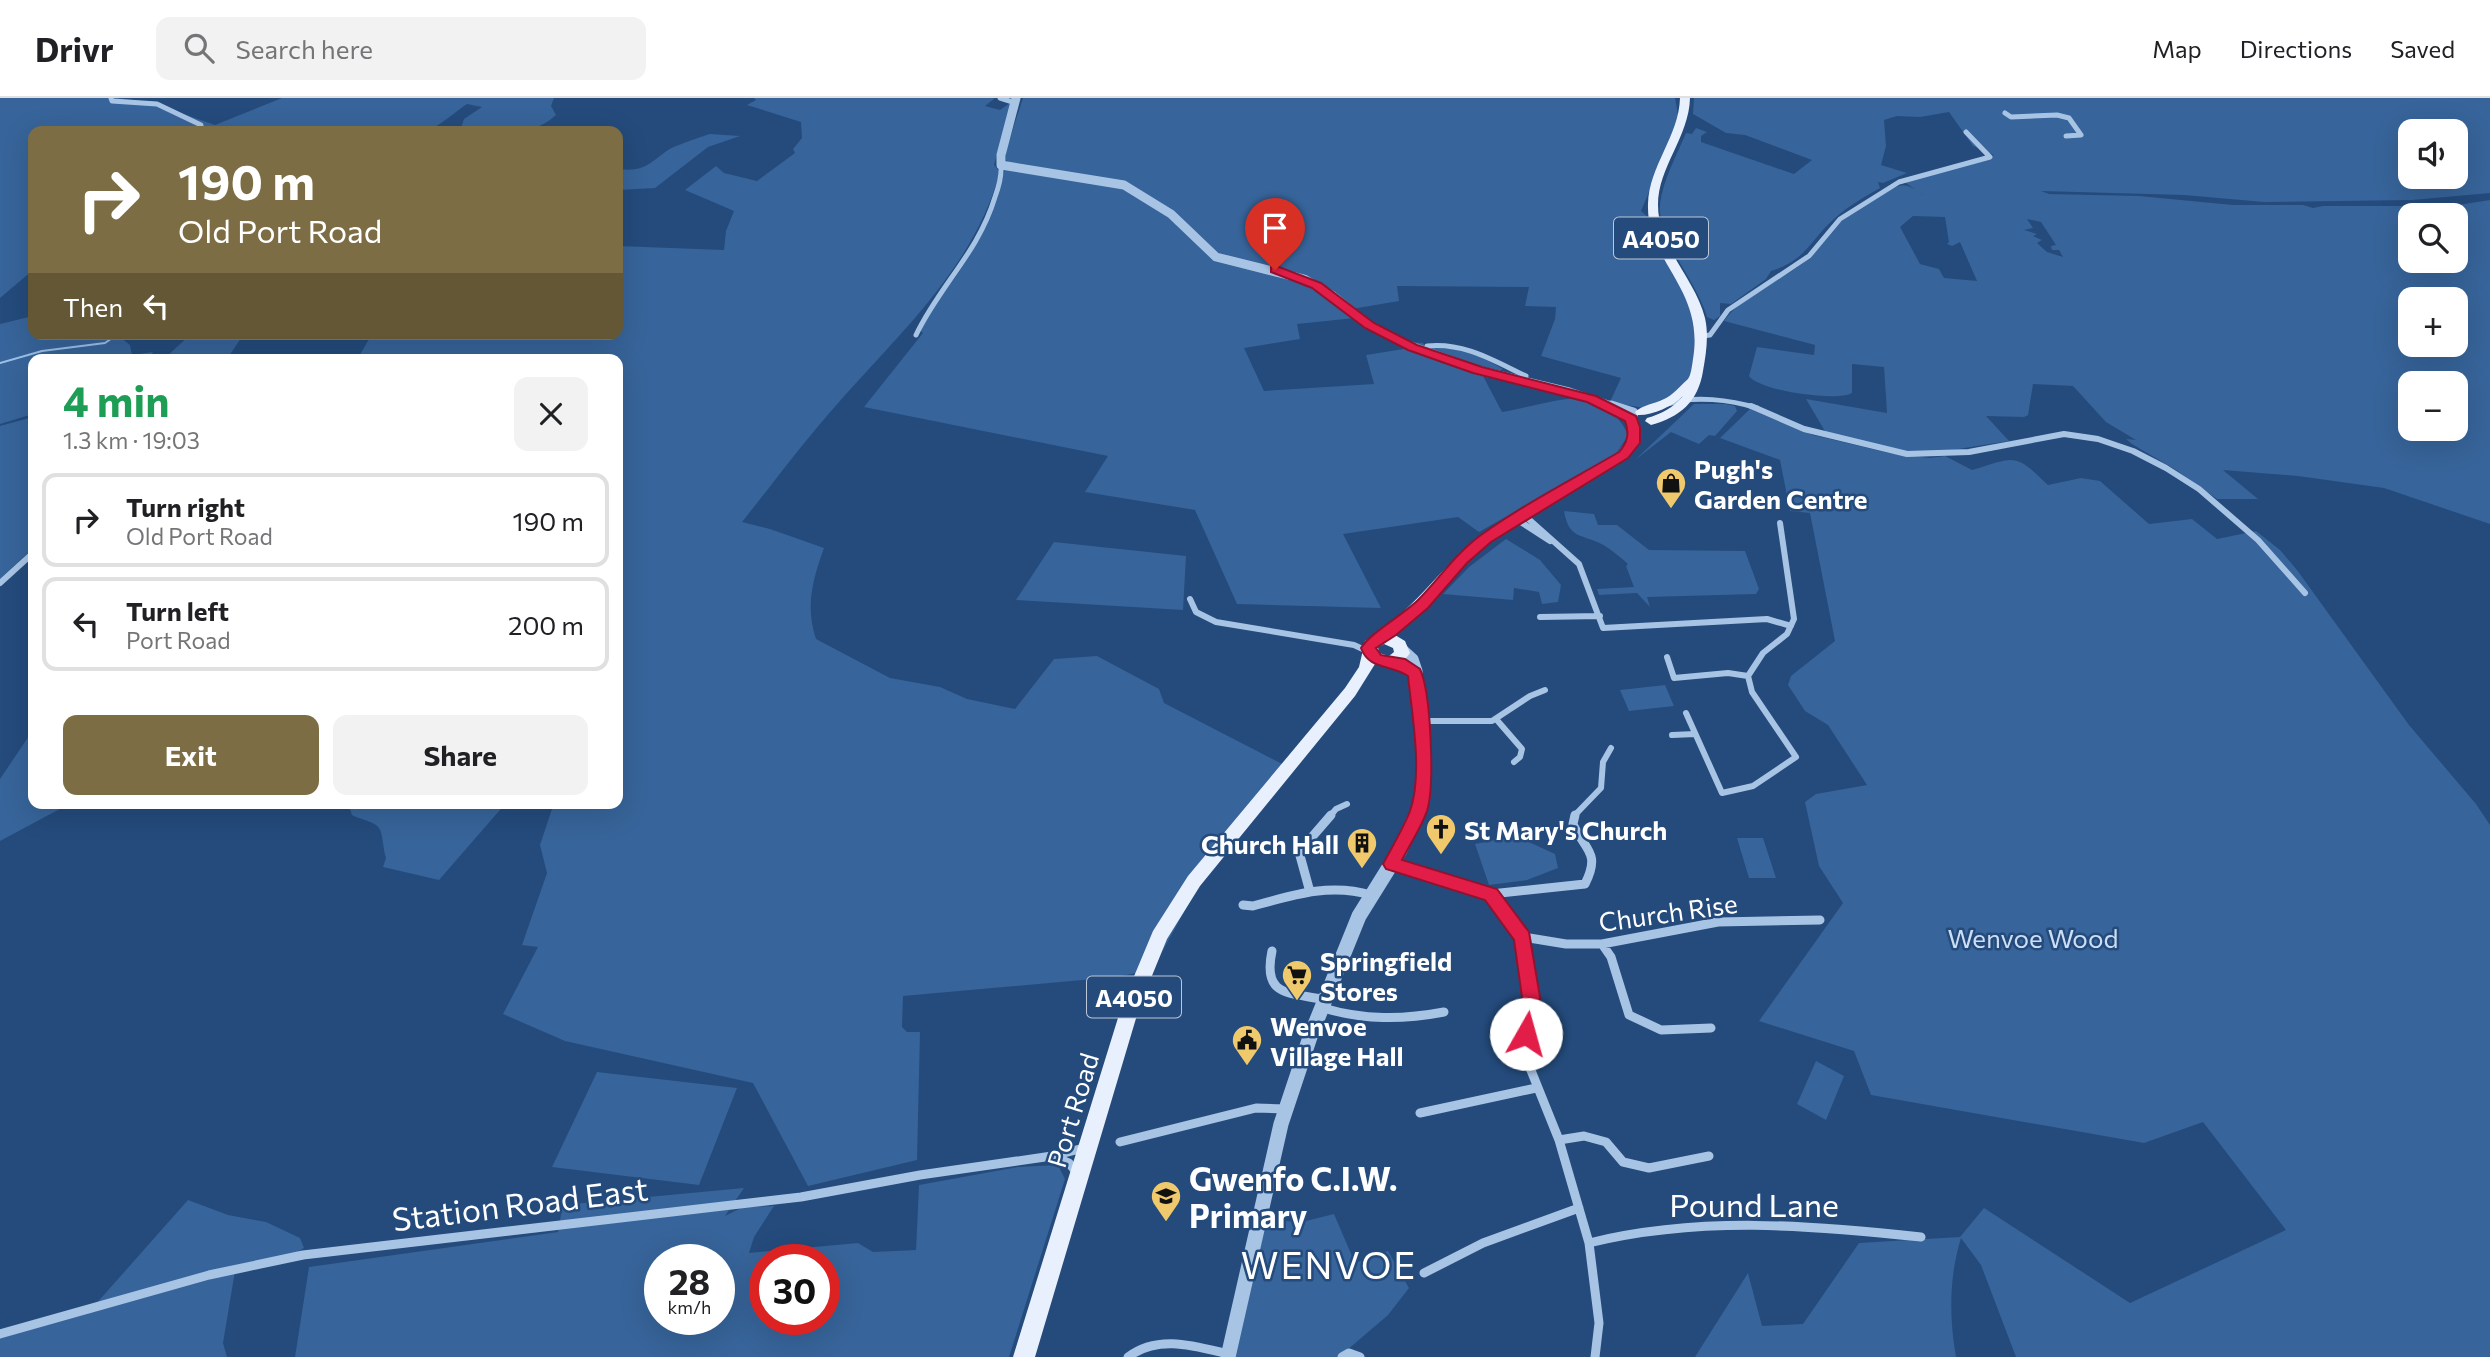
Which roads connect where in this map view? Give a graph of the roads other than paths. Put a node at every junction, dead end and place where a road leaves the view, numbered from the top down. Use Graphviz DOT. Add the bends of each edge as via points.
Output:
graph roads {
  1 [pos="111,98"];
  2 [pos="1000,98"];
  3 [pos="1685,98"];
  4 [pos="1016,100"];
  5 [pos="2005,113"];
  6 [pos="201,126"];
  7 [pos="1966,132"];
  8 [pos="2066,136"];
  9 [pos="1004,166"];
  10 [pos="1042,172"];
  11 [pos="916,335"];
  12 [pos="1702,336"];
  13 [pos="1427,346"];
  14 [pos="1505,372"];
  15 [pos="1696,375"];
  16 [pos="1525,376"];
  17 [pos="1687,400"];
  18 [pos="1600,402"];
  19 [pos="1664,404"];
  20 [pos="1640,418"];
  21 [pos="1520,517"];
  22 [pos="1780,523"];
  23 [pos="28,558"];
  24 [pos="0,583"];
  25 [pos="2305,593"];
  26 [pos="1190,599"];
  27 [pos="1423,604"];
  28 [pos="1540,617"];
  29 [pos="1600,617"];
  30 [pos="1791,626"];
  31 [pos="1354,645"];
  32 [pos="1373,646"];
  33 [pos="1401,647"];
  34 [pos="1667,657"];
  35 [pos="1390,661"];
  36 [pos="1415,673"];
  37 [pos="1748,676"];
  38 [pos="1545,690"];
  39 [pos="1350,692"];
  40 [pos="1686,713"];
  41 [pos="1496,719"];
  42 [pos="1421,721"];
  43 [pos="1695,734"];
  44 [pos="1672,735"];
  45 [pos="1611,748"];
  46 [pos="1514,762"];
  47 [pos="1348,804"];
  48 [pos="1392,864"];
  49 [pos="1310,892"];
  50 [pos="1491,894"];
  51 [pos="1371,895"];
  52 [pos="1243,905"];
  53 [pos="1820,920"];
  54 [pos="1523,937"];
  55 [pos="1602,944"];
  56 [pos="1272,951"];
  57 [pos="1324,1004"];
  58 [pos="1444,1012"];
  59 [pos="1711,1028"];
  60 [pos="1536,1088"];
  61 [pos="1285,1109"];
  62 [pos="1420,1113"];
  63 [pos="1559,1140"];
  64 [pos="1119,1142"];
  65 [pos="1088,1146"];
  66 [pos="1052,1156"];
  67 [pos="1709,1156"];
  68 [pos="1079,1175"];
  69 [pos="1579,1208"];
  70 [pos="1922,1237"];
  71 [pos="1589,1243"];
  72 [pos="1424,1273"];
  73 [pos="0,1334"];
  74 [pos="1229,1356"];
  75 [pos="1024,1357"];
  76 [pos="1128,1357"];
  77 [pos="1342,1357"];
  78 [pos="1360,1357"];
  79 [pos="1595,1357"];
  1 -- 6 [label="street" via="157,104"];
  2 -- 4 [label="street"];
  3 -- 12 [label="main road, A4050" via="1684,118 1657,184 1653,208 1659,233 1703,318"];
  4 -- 9 [label="street" via="1001,155"];
  5 -- 8 [label="street" via="2011,117 2069,118 2081,135"];
  7 -- 12 [label="street" via="1990,156 1899,182 1840,219 1809,256 1728,310 1710,335"];
  9 -- 10 [label="street"];
  9 -- 11 [label="street" via="977,243 926,311"];
  10 -- 14 [label="street" via="1126,186 1171,214 1216,257 1304,279 1398,340 1453,362"];
  12 -- 15 [label="main road, A4050"];
  13 -- 14 [label="street" via="1454,347"];
  14 -- 16 [label="street"];
  14 -- 18 [label="street"];
  15 -- 17 [label="main road, A4050"];
  15 -- 19 [label="main road"];
  17 -- 19 [label="street"];
  17 -- 20 [label="main road" via="1672,414"];
  17 -- 25 [label="street" via="1756,407 1804,429 1907,454 1969,452 2064,434 2137,452 2171,470 2254,536"];
  18 -- 20 [label="street"];
  19 -- 20 [label="main road"];
  20 -- 21 [label="main road, Port Road / A4050" via="1644,442 1634,454"];
  21 -- 27 [label="main road, Port Road / A4050" via="1462,559"];
  21 -- 29 [label="street" via="1579,564"];
  22 -- 30 [label="street" via="1794,619"];
  23 -- 24 [label="street"];
  26 -- 31 [label="street" via="1196,612 1216,622"];
  27 -- 32 [label="main road, Port Road / A4050"];
  27 -- 33 [label="main road, Port Road / A4050" via="1403,632"];
  28 -- 29 [label="street"];
  29 -- 30 [label="street" via="1603,628 1767,619"];
  30 -- 37 [label="street" via="1763,653"];
  31 -- 32 [label="street"];
  31 -- 32 [label="street"];
  32 -- 33 [label="main road" via="1388,638"];
  32 -- 35 [label="main road" via="1377,660"];
  32 -- 39 [label="main road, Port Road / A4050" via="1366,668"];
  33 -- 35 [label="main road, Port Road / A4050" via="1400,656"];
  33 -- 36 [label="street" via="1413,659"];
  34 -- 37 [label="street" via="1674,678 1728,673"];
  35 -- 36 [label="street"];
  35 -- 39 [label="main road, Port Road / A4050"];
  36 -- 42 [label="street"];
  37 -- 43 [label="street" via="1752,692 1796,757 1743,792 1722,793"];
  38 -- 41 [label="street"];
  39 -- 65 [label="main road, Port Road / A4050" via="1194,881 1164,926 1140,979"];
  40 -- 43 [label="street"];
  41 -- 42 [label="street"];
  41 -- 46 [label="street" via="1522,749"];
  42 -- 48 [label="street" via="1419,809"];
  43 -- 44 [label="street"];
  45 -- 50 [label="street" via="1601,766 1601,788 1574,816 1574,824 1593,853 1594,866 1585,884"];
  47 -- 49 [label="street" via="1336,809 1299,852"];
  48 -- 50 [label="street"];
  48 -- 51 [label="street"];
  49 -- 51 [label="street" via="1349,888"];
  49 -- 52 [label="street"];
  50 -- 54 [label="street"];
  51 -- 57 [label="street"];
  53 -- 55 [label="street, Church Rise" via="1718,922"];
  54 -- 55 [label="street, Church Rise"];
  54 -- 60 [label="street" via="1531,997 1524,1053"];
  55 -- 59 [label="street" via="1611,957 1629,1015 1661,1030"];
  56 -- 57 [label="street" via="1271,984"];
  57 -- 58 [label="street" via="1353,1018 1378,1021"];
  57 -- 61 [label="street"];
  60 -- 62 [label="street"];
  60 -- 63 [label="street"];
  61 -- 64 [label="street" via="1256,1108"];
  61 -- 74 [label="street"];
  63 -- 67 [label="street" via="1584,1136 1606,1142 1623,1162 1649,1168"];
  63 -- 69 [label="street"];
  65 -- 66 [label="street, Station Road East"];
  65 -- 68 [label="main road, Port Road / A4050"];
  66 -- 68 [label="street" via="1069,1163"];
  66 -- 73 [label="street, Station Road East" via="801,1197 303,1255 209,1275"];
  68 -- 75 [label="main road, Port Road / A4050"];
  69 -- 71 [label="street"];
  69 -- 72 [label="street" via="1483,1243"];
  70 -- 71 [label="street, Pound Lane" via="1728,1225 1624,1232"];
  71 -- 79 [label="street" via="1598,1310"];
  74 -- 76 [label="street" via="1163,1343 1143,1347"];
  77 -- 78 [label="street" via="1349,1353"];
}
